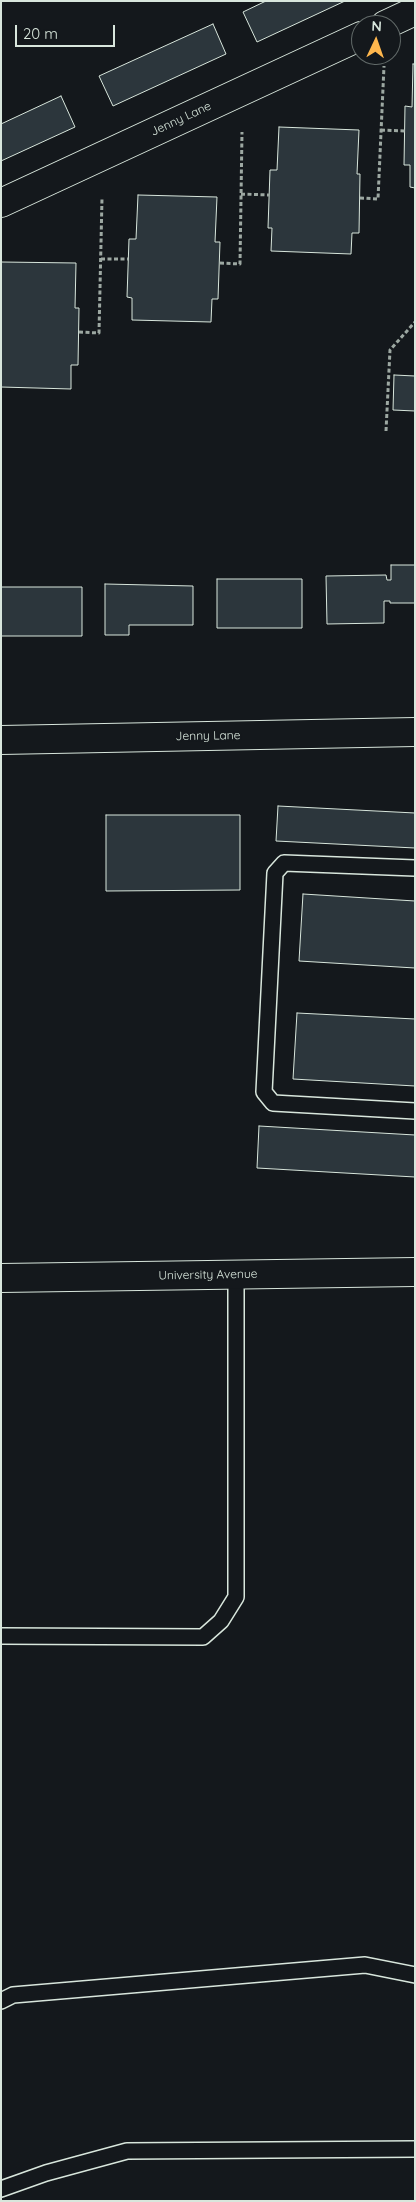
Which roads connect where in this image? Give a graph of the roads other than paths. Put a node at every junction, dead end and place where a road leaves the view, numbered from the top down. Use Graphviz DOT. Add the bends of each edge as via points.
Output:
graph roads {
  1 [pos="415,11"];
  2 [pos="401,18"];
  3 [pos="351,41"];
  4 [pos="1,203"];
  5 [pos="415,732"];
  6 [pos="1,740"];
  7 [pos="415,868"];
  8 [pos="415,1111"];
  9 [pos="415,1272"];
  10 [pos="236,1275"];
  11 [pos="1,1278"];
  12 [pos="1,1636"];
  13 [pos="415,1975"];
  14 [pos="1,2001"];
  15 [pos="415,2149"];
  16 [pos="1,2189"];
  1 -- 2 [label="street"];
  3 -- 4 [label="street, Jenny Lane"];
  5 -- 6 [label="street, Jenny Lane"];
  7 -- 8 [label="lane" via="284,863 275,873 264,1092 273,1103"];
  9 -- 10 [label="street, University Avenue"];
  10 -- 11 [label="street, University Avenue"];
  10 -- 12 [label="lane" via="236,1597 221,1621 203,1637"];
  13 -- 14 [label="lane" via="364,1965 13,1995"];
  15 -- 16 [label="lane" via="127,2151"];
}
